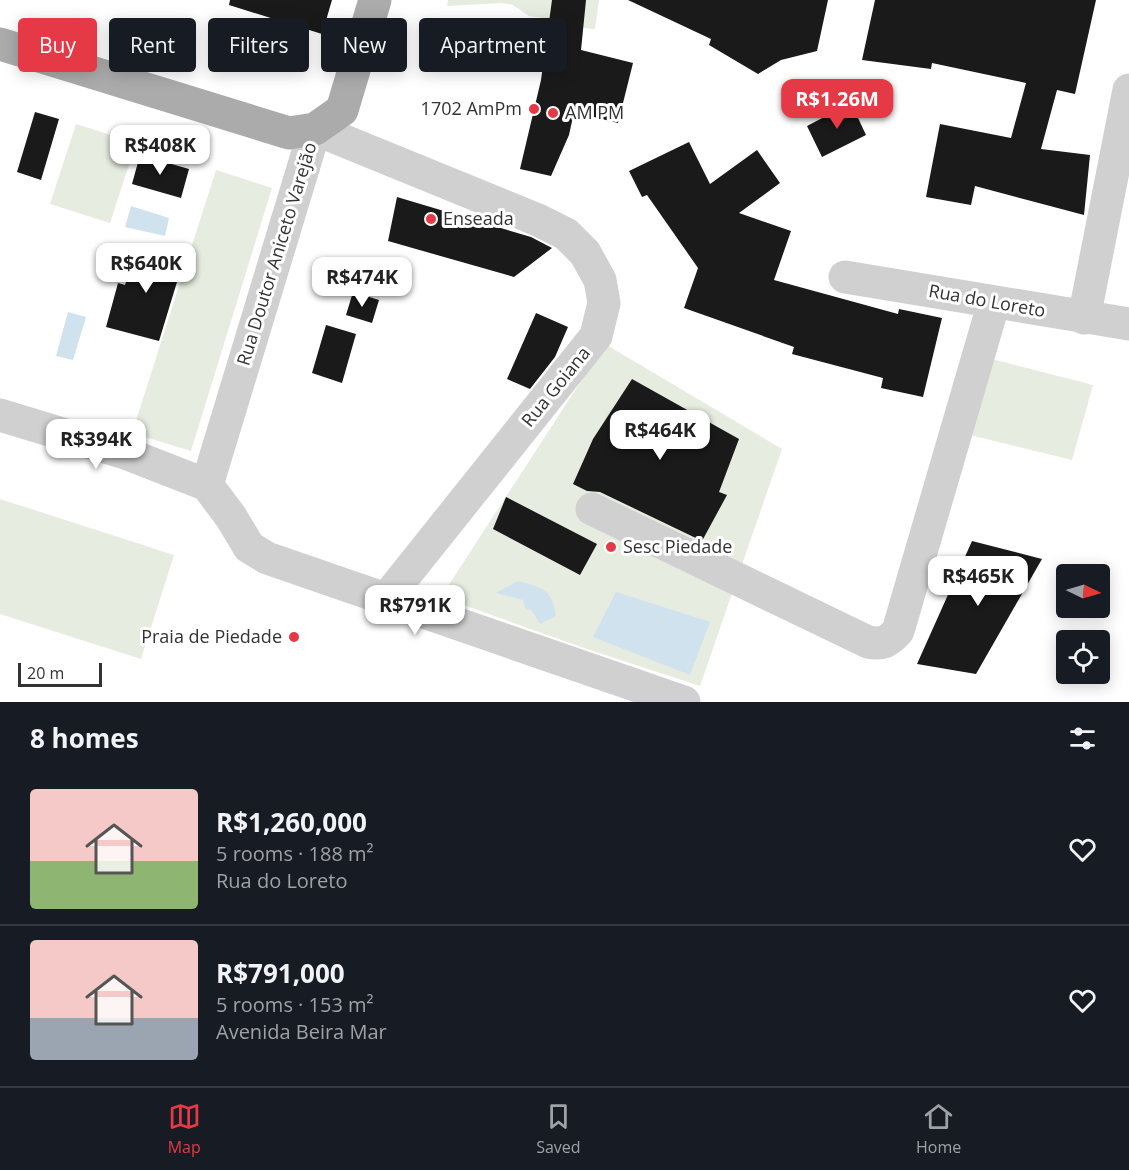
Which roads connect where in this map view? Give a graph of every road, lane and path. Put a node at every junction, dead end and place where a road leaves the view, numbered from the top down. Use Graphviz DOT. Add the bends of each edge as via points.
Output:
graph roads {
  1 [pos="375,0"];
  2 [pos="0,44"];
  3 [pos="1129,90"];
  4 [pos="315,129"];
  5 [pos="846,277"];
  6 [pos="994,302"];
  7 [pos="1084,318"];
  8 [pos="1129,324"];
  9 [pos="0,415"];
  10 [pos="207,486"];
  11 [pos="591,509"];
  12 [pos="386,599"];
  13 [pos="684,702"];
  1 -- 4 [label="main road, Rua Doutor Aniceto Varejão" via="342,110"];
  2 -- 4 [label="main road" via="289,134"];
  3 -- 7 [label="street"];
  4 -- 10 [label="street, Rua Doutor Aniceto Varejão"];
  4 -- 12 [label="street, Rua Goiana" via="566,234 585,254 600,280 604,303 596,336"];
  5 -- 6 [label="street, Rua do Loreto"];
  6 -- 7 [label="street, Rua do Loreto"];
  6 -- 11 [label="street" via="898,631 890,640 880,644 868,642"];
  7 -- 8 [label="street, Rua do Loreto"];
  9 -- 10 [label="street" via="125,453"];
  10 -- 12 [label="street" via="249,547 267,558"];
  12 -- 13 [label="street"];
}
